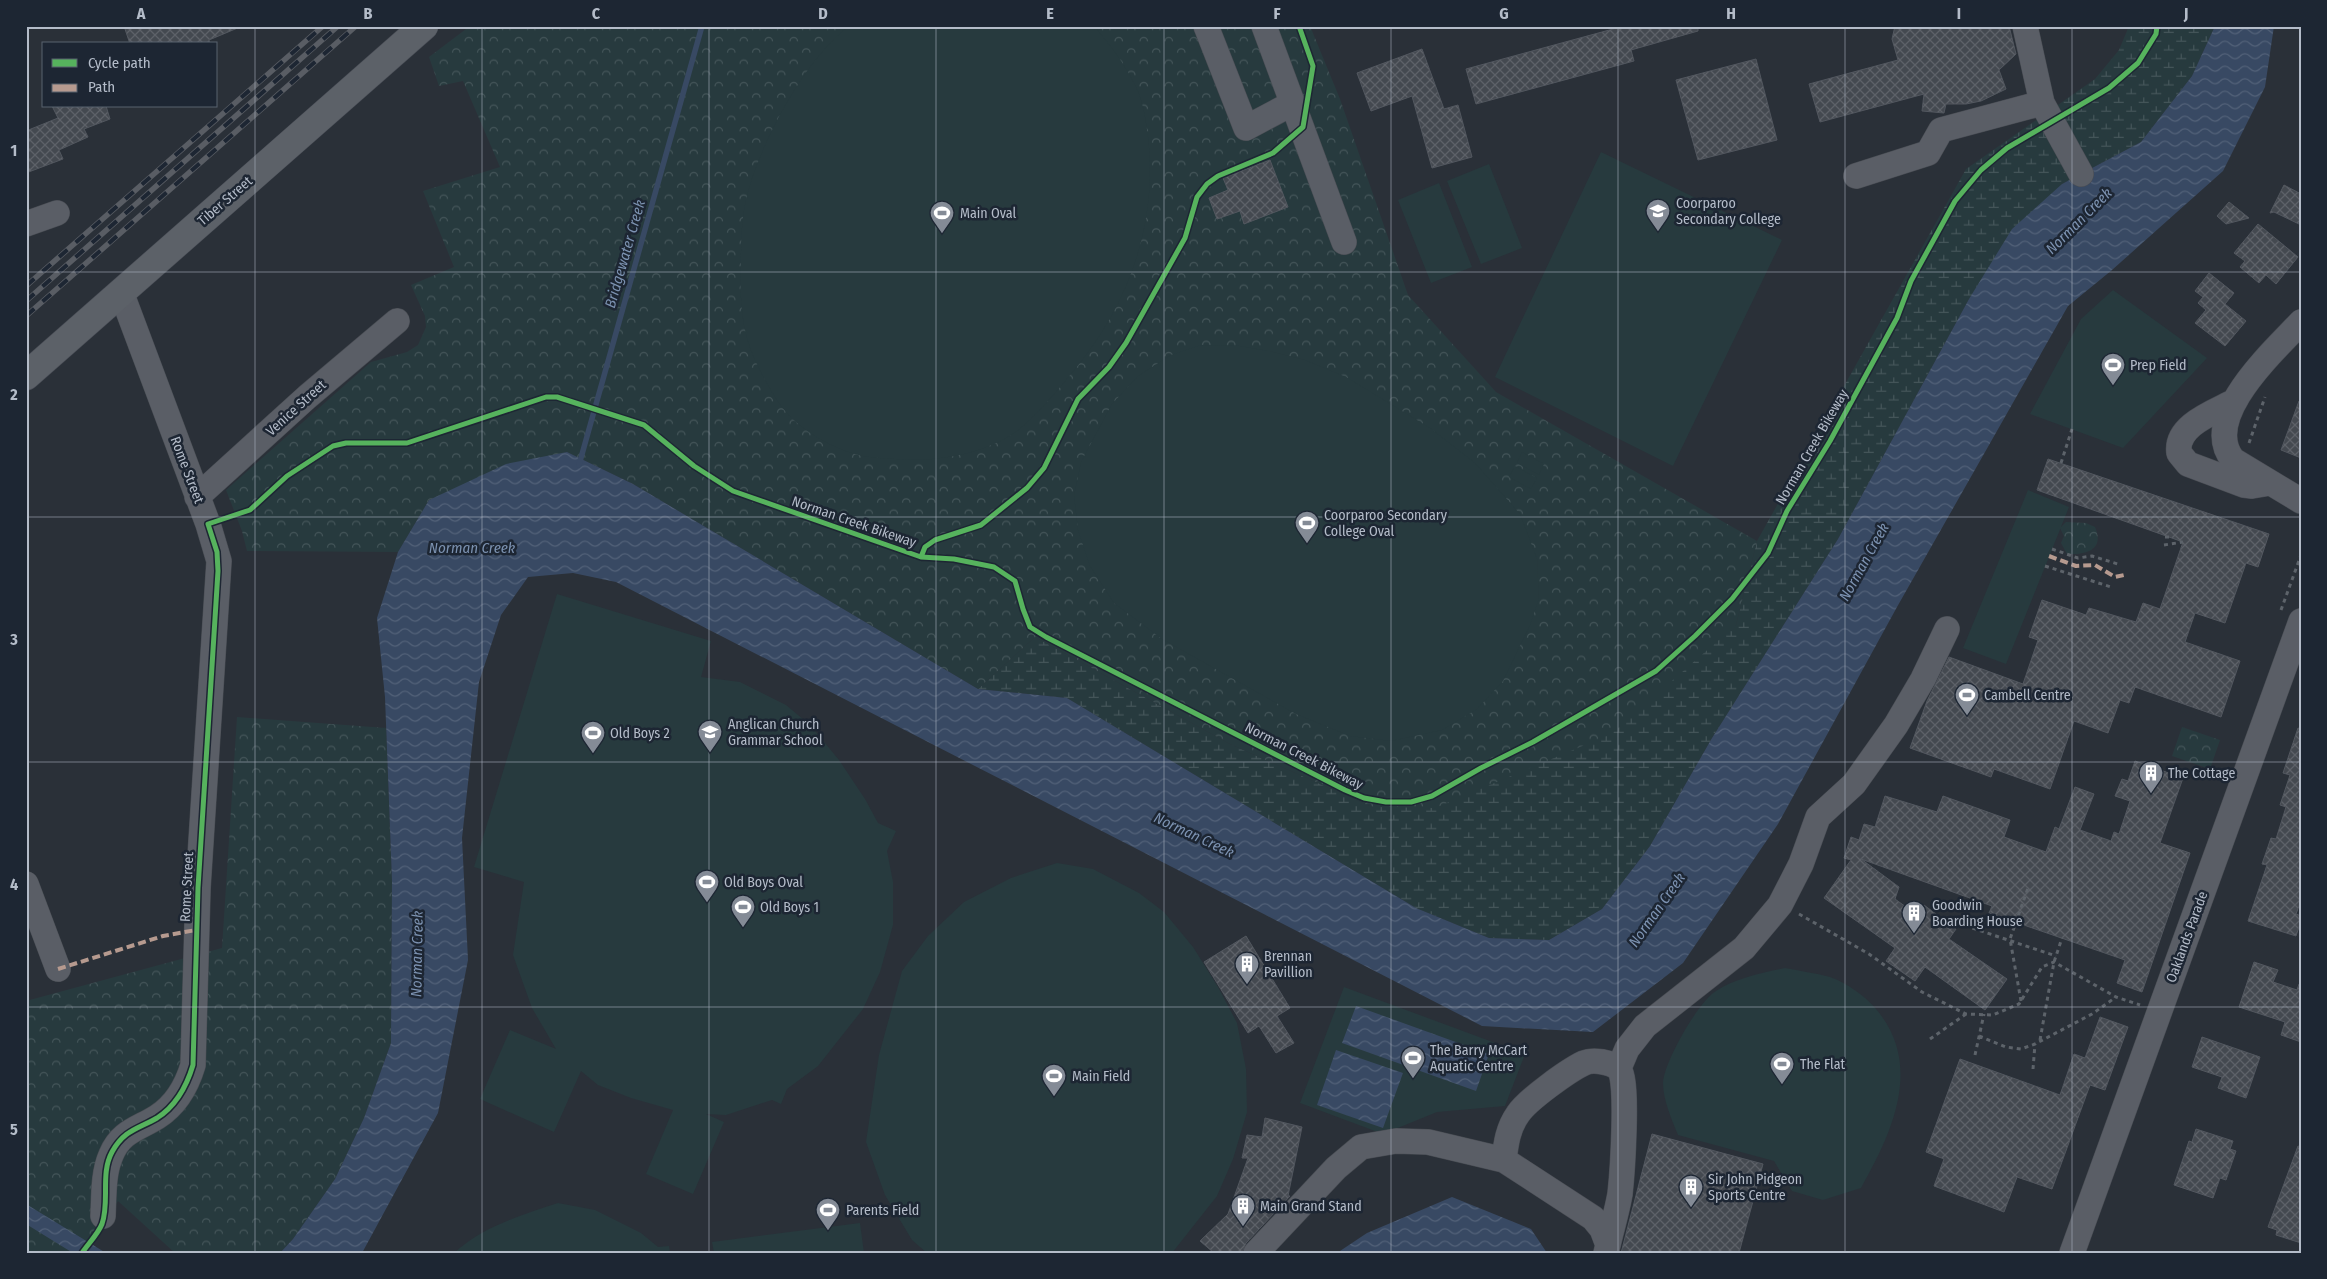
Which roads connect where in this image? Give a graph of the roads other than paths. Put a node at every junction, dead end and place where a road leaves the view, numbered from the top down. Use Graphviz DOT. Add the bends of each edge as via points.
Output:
graph roads {
  1 [pos="424,26"];
  2 [pos="1206,26"];
  3 [pos="1264,26"];
  4 [pos="2025,26"];
  5 [pos="2042,103"];
  6 [pos="1292,104"];
  7 [pos="2081,174"];
  8 [pos="1856,176"];
  9 [pos="57,213"];
  10 [pos="26,224"];
  11 [pos="1344,242"];
  12 [pos="121,292"];
  13 [pos="397,321"];
  14 [pos="2301,322"];
  15 [pos="26,376"];
  16 [pos="2235,401"];
  17 [pos="2239,454"];
  18 [pos="2301,481"];
  19 [pos="2271,483"];
  20 [pos="197,497"];
  21 [pos="2301,501"];
  22 [pos="2301,620"];
  23 [pos="1947,629"];
  24 [pos="26,884"];
  25 [pos="58,970"];
  26 [pos="1644,1026"];
  27 [pos="1584,1063"];
  28 [pos="1619,1068"];
  29 [pos="1505,1149"];
  30 [pos="1620,1188"];
  31 [pos="1583,1212"];
  32 [pos="103,1216"];
  33 [pos="1607,1249"];
  34 [pos="1256,1253"];
  35 [pos="2072,1253"];
  1 -- 12 [label="main road, Tiber Street"];
  2 -- 6 [label="street" via="1246,128"];
  3 -- 6 [label="street"];
  4 -- 5 [label="street"];
  5 -- 7 [label="street"];
  5 -- 8 [label="street" via="1940,130 1928,153"];
  6 -- 11 [label="street"];
  9 -- 10 [label="street"];
  12 -- 15 [label="main road, Tiber Street"];
  12 -- 20 [label="street, Rome Street"];
  13 -- 20 [label="street, Venice Street"];
  14 -- 16 [label="street" via="2252,375"];
  16 -- 17 [label="street" via="2225,432"];
  16 -- 19 [label="street" via="2187,428 2180,440 2179,453 2188,464 2244,485"];
  17 -- 18 [label="street"];
  17 -- 19 [label="street"];
  19 -- 21 [label="street"];
  20 -- 32 [label="street, Rome Street" via="219,562 198,888 193,1064 184,1088 169,1107 131,1130 112,1153 105,1178"];
  22 -- 35 [label="street, Oaklands Parade"];
  23 -- 26 [label="street" via="1896,725 1854,784 1818,817 1801,864 1780,905 1744,948"];
  24 -- 25 [label="street"];
  26 -- 27 [label="street"];
  26 -- 28 [label="street" via="1627,1049"];
  27 -- 28 [label="street" via="1598,1060"];
  27 -- 29 [label="street" via="1548,1087 1519,1112"];
  28 -- 30 [label="street" via="1624,1088"];
  29 -- 31 [label="street"];
  29 -- 34 [label="street" via="1396,1141 1361,1147 1336,1168"];
  30 -- 31 [label="street" via="1602,1209"];
  30 -- 33 [label="street"];
  31 -- 33 [label="street" via="1602,1228"];
}
